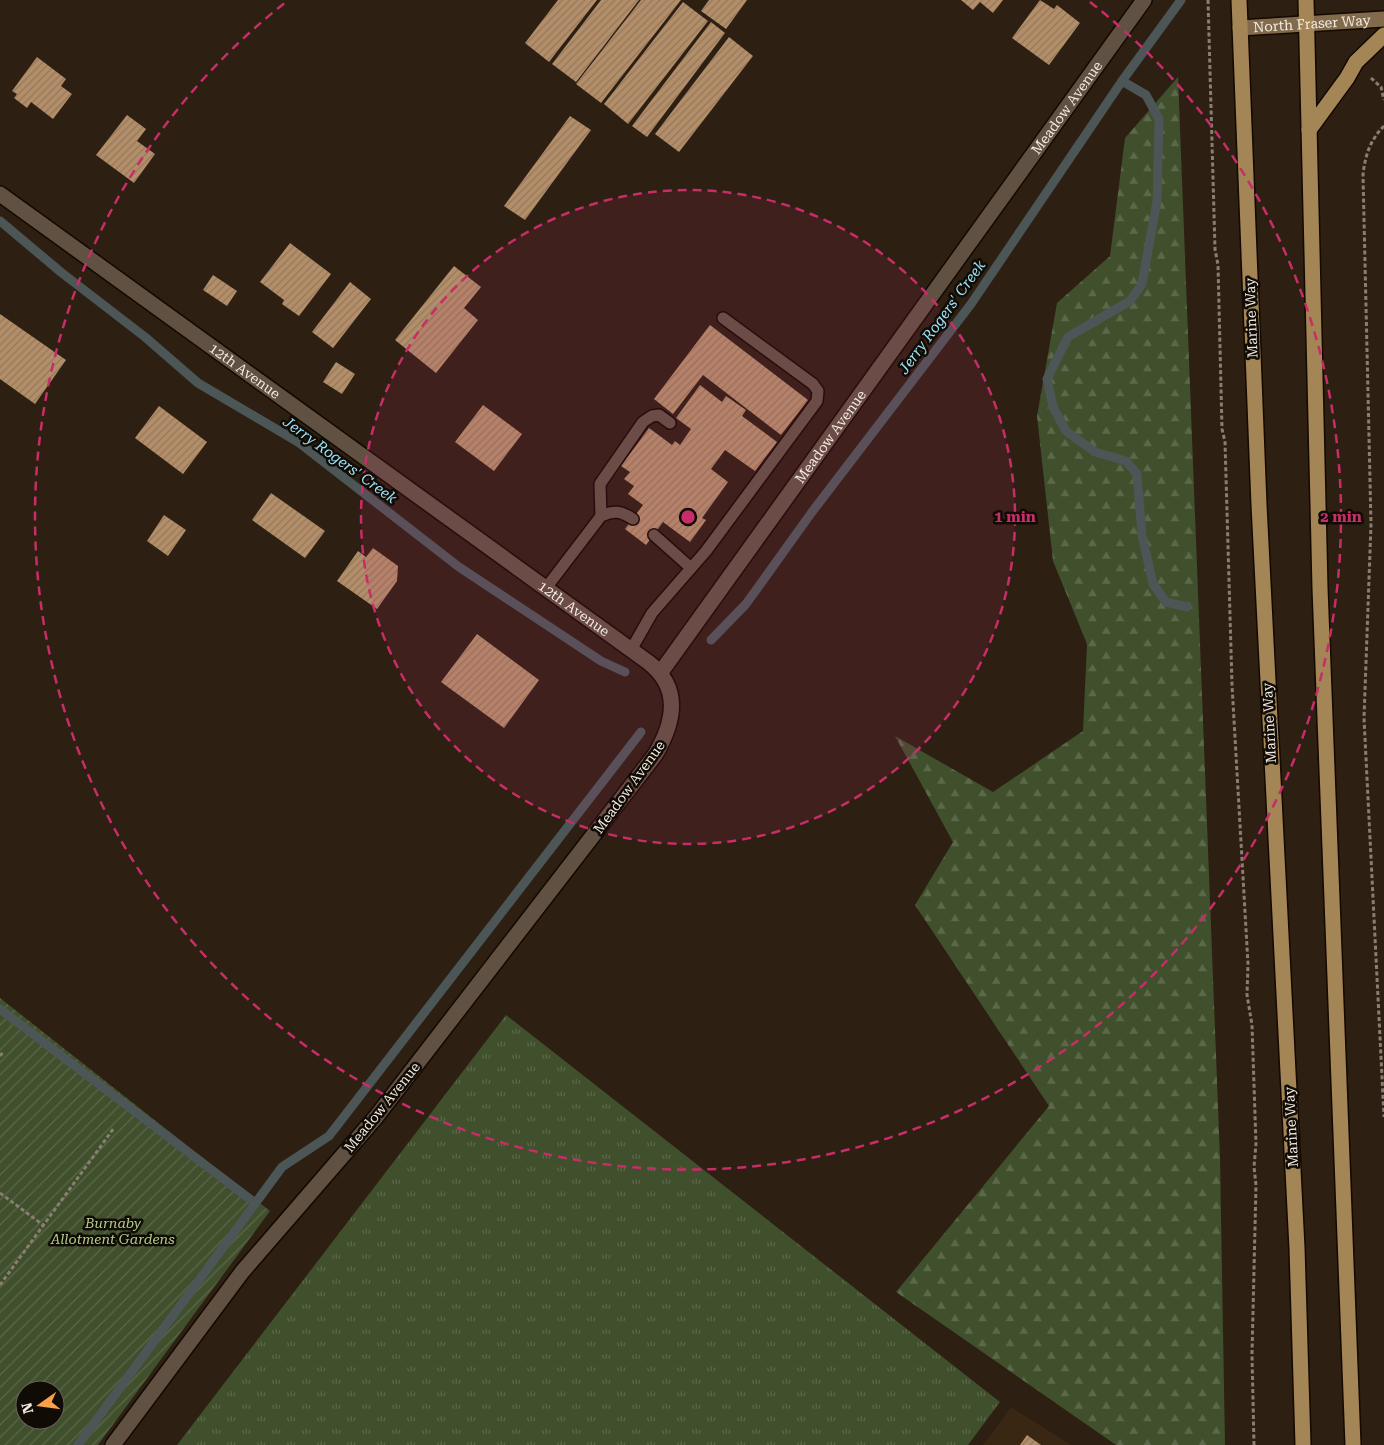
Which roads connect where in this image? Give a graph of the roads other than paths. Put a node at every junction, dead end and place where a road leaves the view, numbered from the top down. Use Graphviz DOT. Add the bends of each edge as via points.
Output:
graph roads {
  1 [pos="1144,0"];
  2 [pos="1239,0"];
  3 [pos="1306,0"];
  4 [pos="1384,20"];
  5 [pos="1306,24"];
  6 [pos="1240,28"];
  7 [pos="1384,35"];
  8 [pos="1309,130"];
  9 [pos="0,194"];
  10 [pos="723,318"];
  11 [pos="670,423"];
  12 [pos="601,516"];
  13 [pos="633,519"];
  14 [pos="654,535"];
  15 [pos="692,568"];
  16 [pos="546,588"];
  17 [pos="631,650"];
  18 [pos="661,672"];
  19 [pos="112,1445"];
  20 [pos="1303,1445"];
  21 [pos="1353,1445"];
  1 -- 18 [label="street, Meadow Avenue"];
  2 -- 6 [label="main road, Marine Way"];
  3 -- 5 [label="main road"];
  4 -- 5 [label="street, North Fraser Way"];
  5 -- 6 [label="street, North Fraser Way"];
  5 -- 8 [label="main road"];
  6 -- 20 [label="main road, Marine Way" via="1259,515 1297,1248"];
  7 -- 8 [label="main road" via="1356,62"];
  8 -- 21 [label="main road" via="1320,588"];
  9 -- 16 [label="street, 12th Avenue"];
  10 -- 15 [label="lane" via="813,384 818,391 817,401"];
  11 -- 12 [label="lane" via="659,415 643,422 600,484"];
  12 -- 13 [label="lane" via="612,511 623,512"];
  12 -- 16 [label="lane"];
  14 -- 15 [label="lane"];
  15 -- 17 [label="lane" via="652,613"];
  16 -- 17 [label="street, 12th Avenue"];
  17 -- 18 [label="street, 12th Avenue"];
  18 -- 19 [label="street, Meadow Avenue" via="668,684 671,720 666,738 655,755 376,1117 242,1272"];
}
